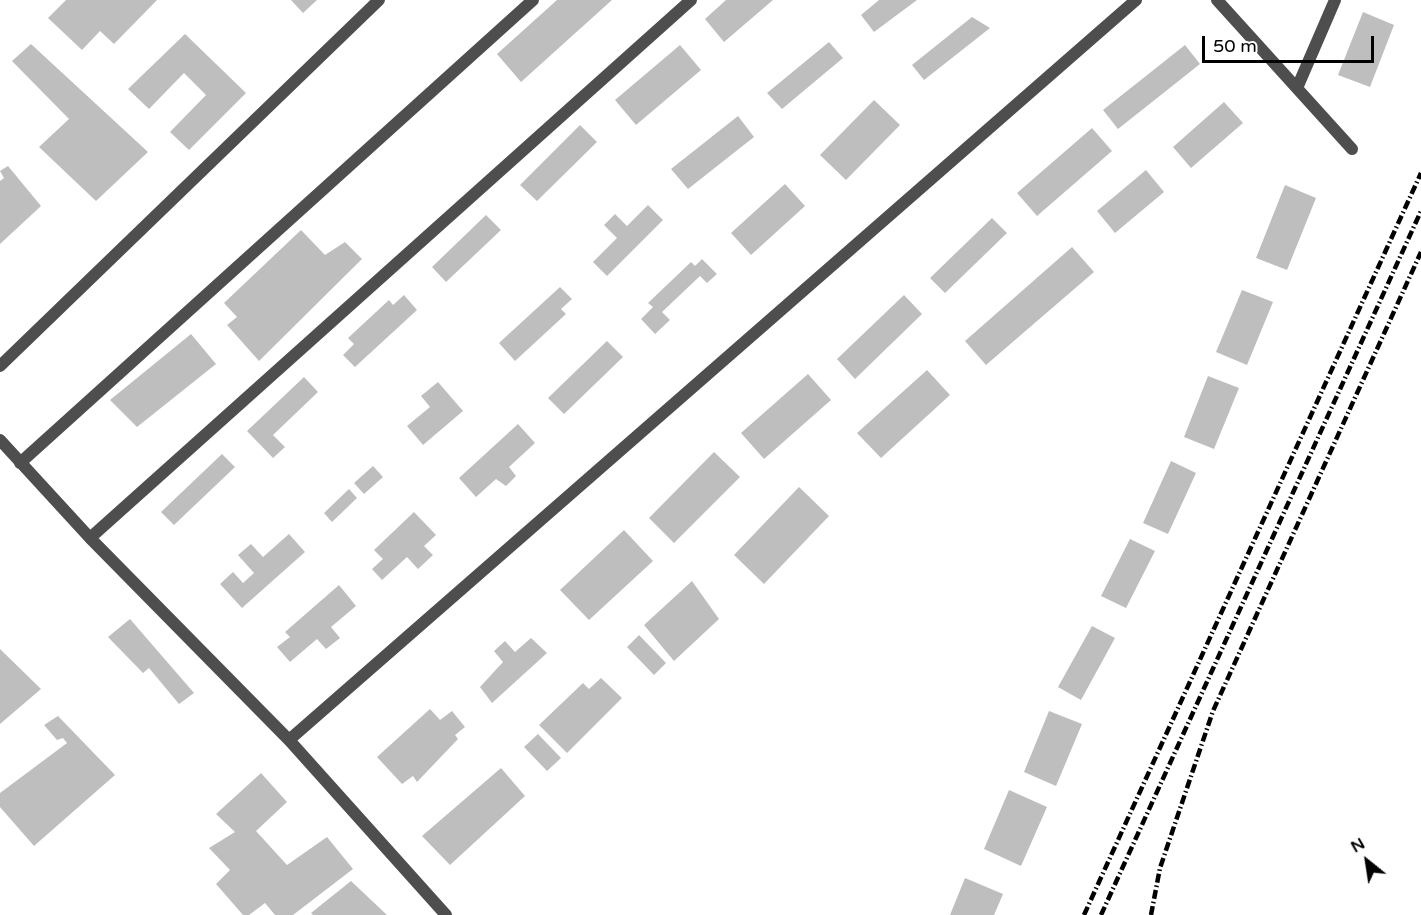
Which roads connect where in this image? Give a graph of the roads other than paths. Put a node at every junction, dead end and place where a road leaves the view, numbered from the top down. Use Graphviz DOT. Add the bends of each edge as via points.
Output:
graph roads {
  1 [pos="379,0"];
  2 [pos="533,0"];
  3 [pos="692,0"];
  4 [pos="1136,0"];
  5 [pos="1217,0"];
  6 [pos="1335,0"];
  7 [pos="1297,88"];
  8 [pos="1352,149"];
  9 [pos="0,366"];
  10 [pos="0,440"];
  11 [pos="20,463"];
  12 [pos="90,538"];
  13 [pos="289,740"];
  14 [pos="446,915"];
  1 -- 9 [label="street"];
  2 -- 11 [label="street"];
  3 -- 12 [label="street"];
  4 -- 13 [label="street"];
  5 -- 7 [label="street"];
  6 -- 7 [label="street"];
  7 -- 8 [label="street"];
  10 -- 11 [label="street"];
  11 -- 12 [label="street"];
  12 -- 13 [label="street"];
  13 -- 14 [label="street"];
}
